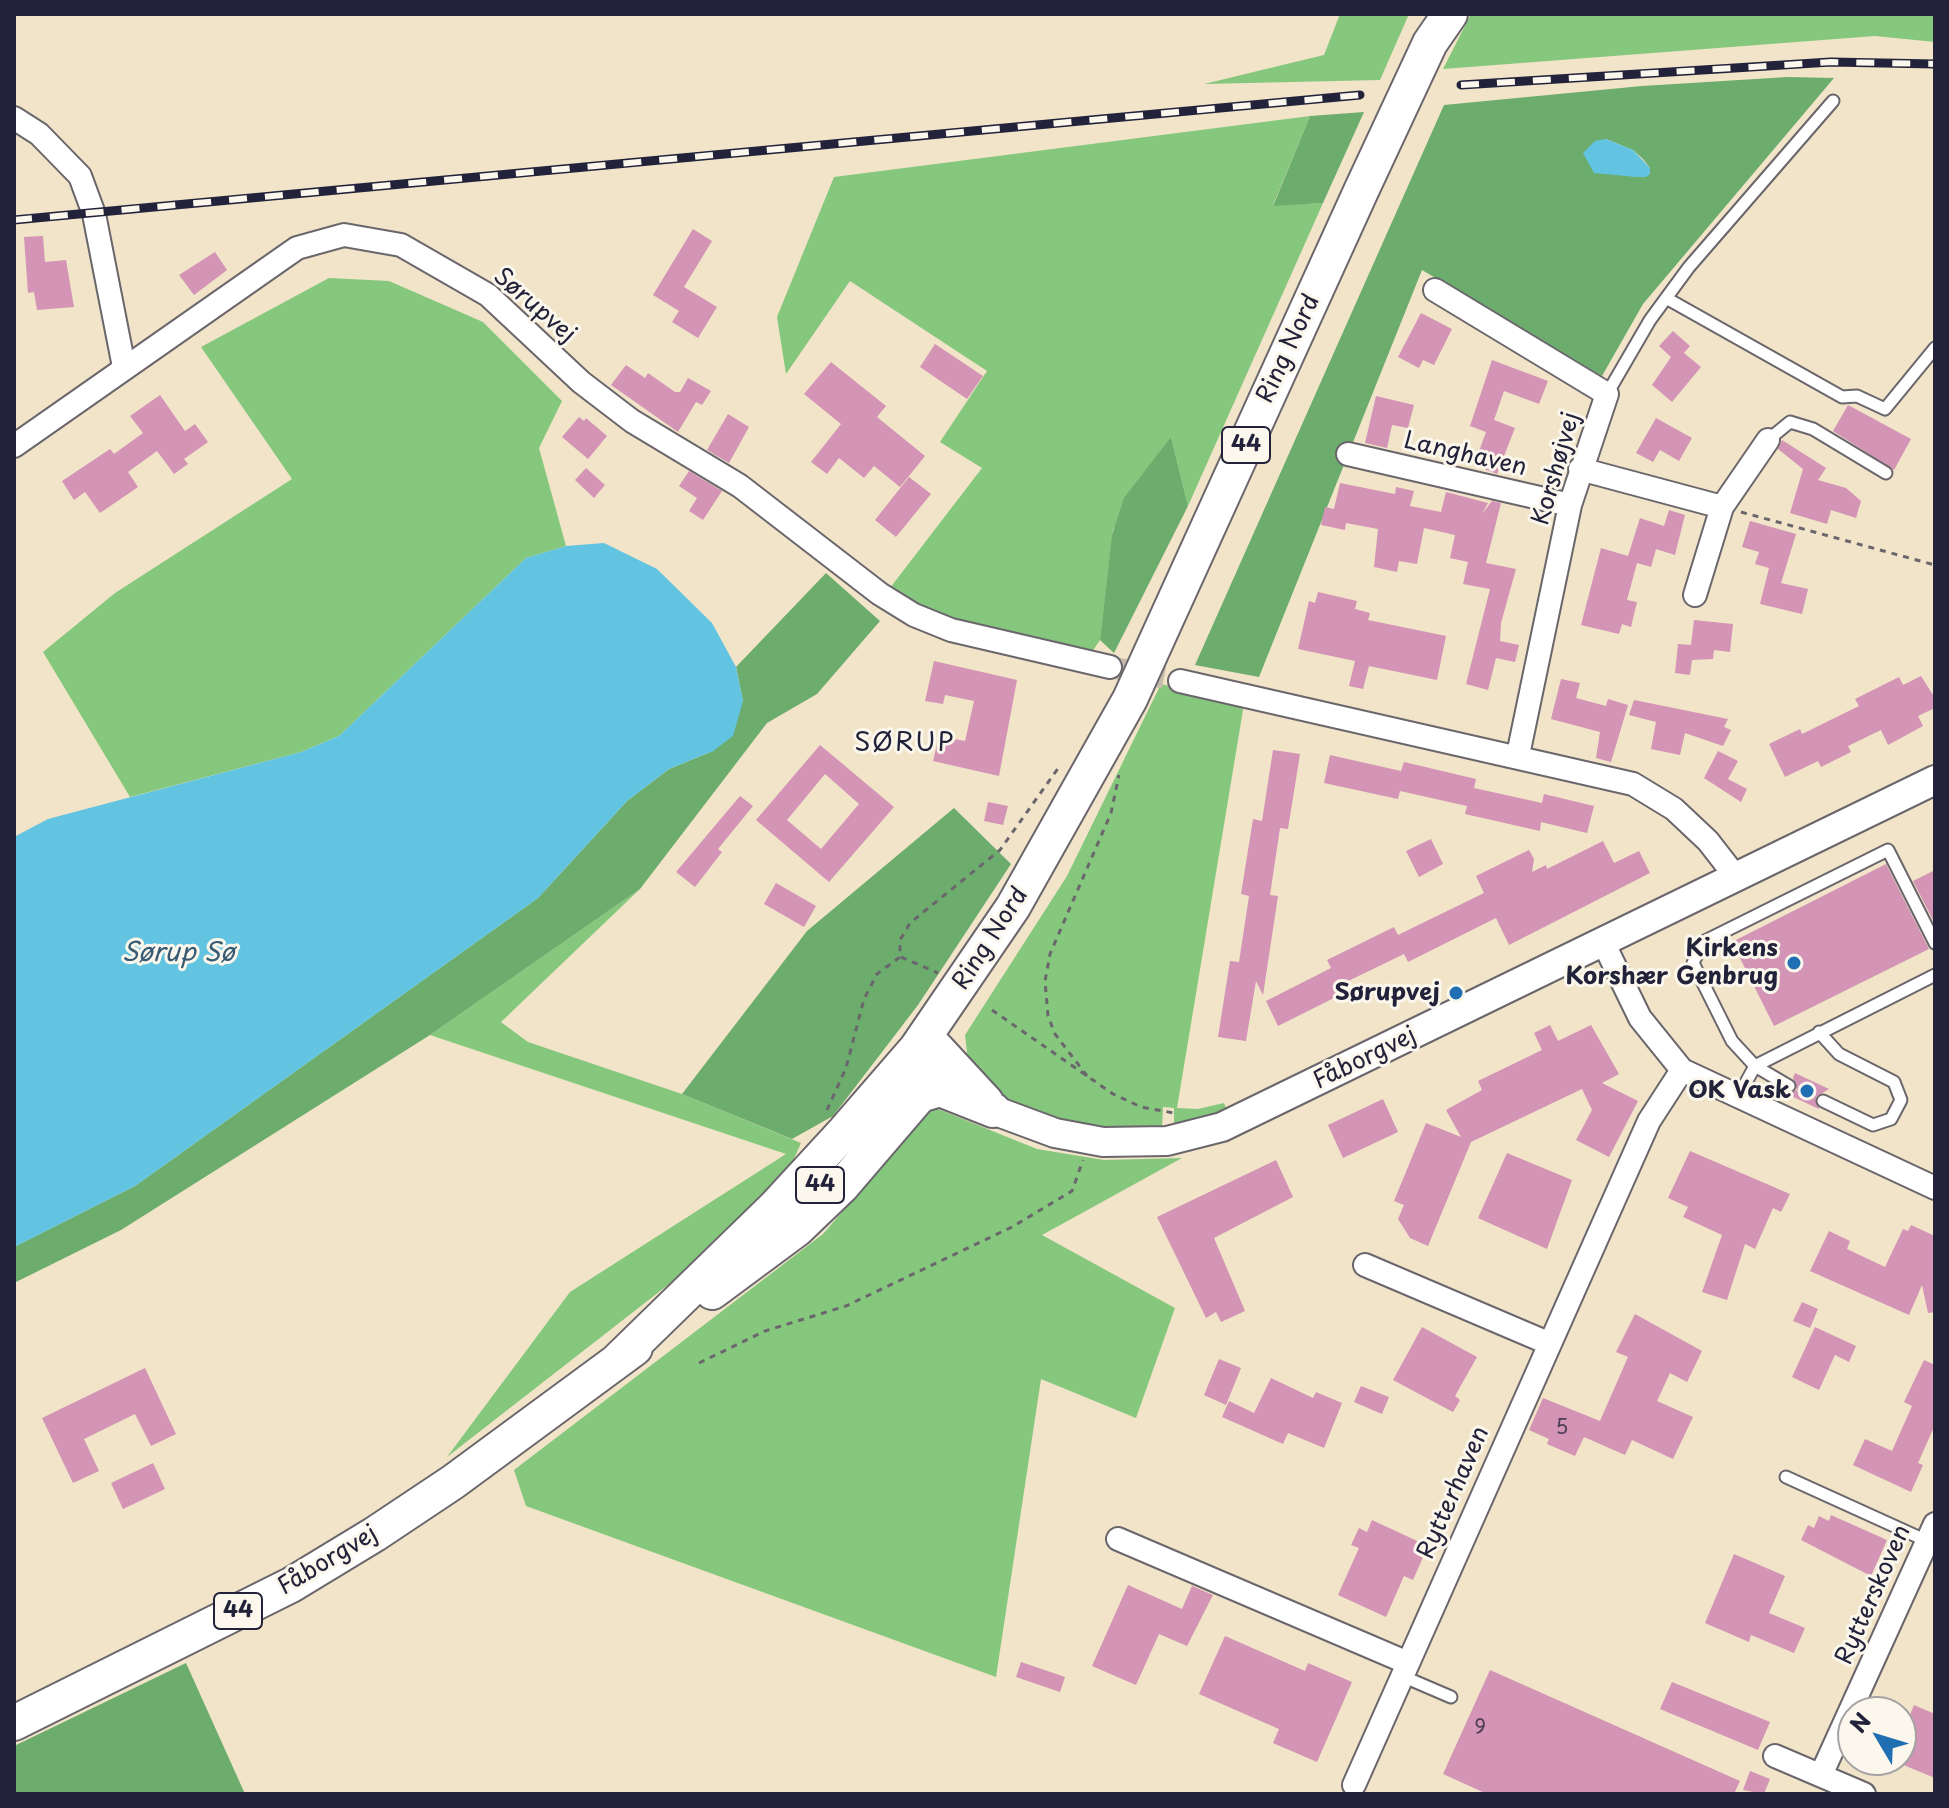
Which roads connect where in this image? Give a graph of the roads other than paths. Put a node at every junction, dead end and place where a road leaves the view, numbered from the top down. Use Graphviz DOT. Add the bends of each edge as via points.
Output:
graph roads {
  1 [pos="1450,14"];
  2 [pos="1435,29"];
  3 [pos="1833,101"];
  4 [pos="14,118"];
  5 [pos="1435,290"];
  6 [pos="1666,298"];
  7 [pos="1935,348"];
  8 [pos="124,367"];
  9 [pos="1607,394"];
  10 [pos="1768,440"];
  11 [pos="14,446"];
  12 [pos="1348,454"];
  13 [pos="1580,469"];
  14 [pos="1886,473"];
  15 [pos="1570,505"];
  16 [pos="1722,507"];
  17 [pos="1695,595"];
  18 [pos="1110,667"];
  19 [pos="1180,681"];
  20 [pos="1130,699"];
  21 [pos="1518,755"];
  22 [pos="1935,780"];
  23 [pos="1736,877"];
  24 [pos="1603,942"];
  25 [pos="1935,943"];
  26 [pos="1935,975"];
  27 [pos="1819,1032"];
  28 [pos="928,1064"];
  29 [pos="1755,1066"];
  30 [pos="1682,1070"];
  31 [pos="1789,1086"];
  32 [pos="1738,1097"];
  33 [pos="1823,1101"];
  34 [pos="993,1110"];
  35 [pos="1935,1188"];
  36 [pos="1365,1265"];
  37 [pos="1548,1343"];
  38 [pos="618,1360"];
  39 [pos="1786,1477"];
  40 [pos="1931,1533"];
  41 [pos="1118,1539"];
  42 [pos="1405,1670"];
  43 [pos="1451,1697"];
  44 [pos="14,1723"];
  45 [pos="1775,1756"];
  46 [pos="1821,1775"];
  47 [pos="1354,1785"];
  48 [pos="1864,1794"];
  1 -- 2 [label="main road, Ring Nord / 44"];
  2 -- 20 [label="main road, Ring Nord / 44"];
  3 -- 6 [label="lane"];
  4 -- 8 [label="street" via="39,134 80,176 94,214"];
  5 -- 9 [label="street, Korshøjvej"];
  6 -- 7 [label="lane" via="1842,397 1857,396 1885,409"];
  6 -- 9 [label="lane"];
  8 -- 11 [label="street, Sørupvej"];
  8 -- 18 [label="street, Sørupvej" via="297,248 344,235 401,245 488,295 581,382 632,421 740,486 914,615 951,630"];
  9 -- 13 [label="street, Korshøjvej"];
  10 -- 14 [label="lane" via="1790,422 1813,429"];
  10 -- 16 [label="street"];
  12 -- 15 [label="street, Langhaven"];
  13 -- 15 [label="street, Korshøjvej"];
  13 -- 16 [label="street"];
  15 -- 21 [label="street, Korshøjvej"];
  16 -- 17 [label="street"];
  19 -- 21 [label="street"];
  20 -- 28 [label="main road, Ring Nord / 44"];
  20 -- 28 [label="main road, Ring Nord / 44" via="1118,742 1045,887"];
  21 -- 23 [label="street" via="1633,784 1674,809"];
  22 -- 23 [label="street, Fåborgvej"];
  23 -- 24 [label="street, Fåborgvej"];
  24 -- 30 [label="street" via="1640,1018"];
  24 -- 34 [label="street, Fåborgvej" via="1222,1127 1145,1143 1087,1141"];
  25 -- 29 [label="lane" via="1888,850 1703,942 1693,963 1732,1041"];
  26 -- 27 [label="lane"];
  27 -- 29 [label="lane"];
  27 -- 33 [label="lane" via="1839,1054 1894,1082 1901,1100 1891,1119 1873,1125"];
  28 -- 34 [label="main road"];
  28 -- 38 [label="main road, Fåborgvej / 44"];
  28 -- 38 [label="main road, Fåborgvej / 44" via="931,1089 797,1229"];
  29 -- 31 [label="lane"];
  29 -- 32 [label="lane"];
  30 -- 32 [label="street"];
  30 -- 37 [label="street, Rytterhaven" via="1649,1121"];
  32 -- 35 [label="street"];
  36 -- 37 [label="street"];
  37 -- 42 [label="street, Rytterhaven"];
  38 -- 44 [label="main road, Fåborgvej / 44" via="466,1473 351,1549 291,1585"];
  39 -- 40 [label="lane"];
  40 -- 46 [label="street, Rytterskoven"];
  41 -- 42 [label="street"];
  42 -- 43 [label="lane"];
  42 -- 47 [label="street, Rytterhaven"];
  45 -- 46 [label="street"];
  46 -- 48 [label="street"];
}
